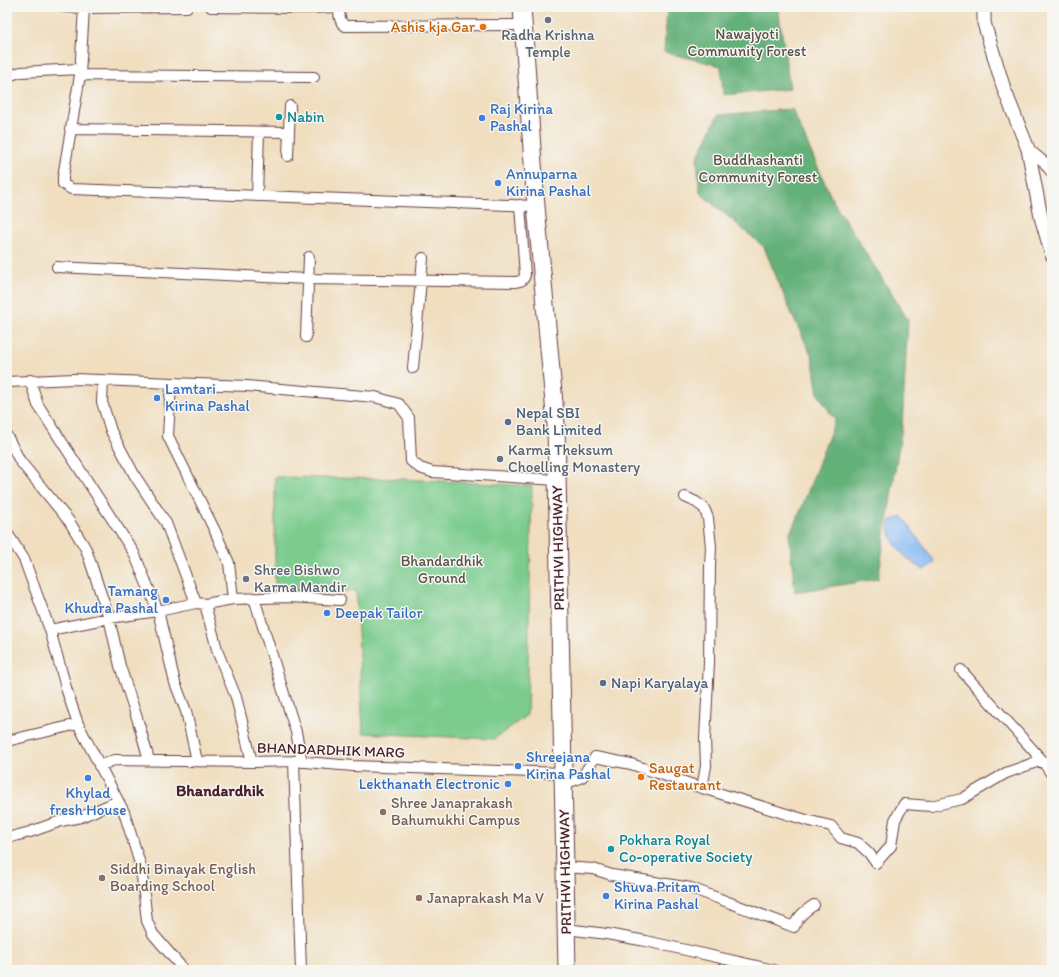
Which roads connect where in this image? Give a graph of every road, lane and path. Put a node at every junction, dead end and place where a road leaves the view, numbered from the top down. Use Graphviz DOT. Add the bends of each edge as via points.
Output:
graph roads {
  1 [pos="64,7"];
  2 [pos="187,7"];
  3 [pos="211,7"];
  4 [pos="522,7"];
  5 [pos="984,7"];
  6 [pos="78,8"];
  7 [pos="524,26"];
  8 [pos="80,72"];
  9 [pos="7,76"];
  10 [pos="314,77"];
  11 [pos="290,106"];
  12 [pos="70,129"];
  13 [pos="259,132"];
  14 [pos="289,132"];
  15 [pos="1028,149"];
  16 [pos="288,156"];
  17 [pos="1052,172"];
  18 [pos="257,196"];
  19 [pos="528,205"];
  20 [pos="309,256"];
  21 [pos="1052,256"];
  22 [pos="423,258"];
  23 [pos="57,267"];
  24 [pos="308,279"];
  25 [pos="421,280"];
  26 [pos="306,337"];
  27 [pos="413,368"];
  28 [pos="30,380"];
  29 [pos="103,380"];
  30 [pos="7,382"];
  31 [pos="170,383"];
  32 [pos="7,436"];
  33 [pos="557,480"];
  34 [pos="685,497"];
  35 [pos="7,534"];
  36 [pos="254,598"];
  37 [pos="233,599"];
  38 [pos="340,600"];
  39 [pos="200,603"];
  40 [pos="158,611"];
  41 [pos="109,618"];
  42 [pos="50,630"];
  43 [pos="961,670"];
  44 [pos="78,724"];
  45 [pos="7,741"];
  46 [pos="149,760"];
  47 [pos="1042,760"];
  48 [pos="197,761"];
  49 [pos="252,762"];
  50 [pos="298,762"];
  51 [pos="99,766"];
  52 [pos="1052,775"];
  53 [pos="563,779"];
  54 [pos="702,788"];
  55 [pos="118,802"];
  56 [pos="7,838"];
  57 [pos="564,867"];
  58 [pos="814,905"];
  59 [pos="566,929"];
  60 [pos="184,970"];
  61 [pos="301,970"];
  62 [pos="567,970"];
  63 [pos="774,970"];
  1 -- 6 [label="street"];
  2 -- 6 [label="street"];
  3 -- 7 [label="street" via="339,7 340,20 345,26"];
  4 -- 7 [label="highway, PRITHVI HIGHWAY"];
  5 -- 15 [label="street" via="984,23 1004,89"];
  6 -- 8 [label="street"];
  7 -- 19 [label="highway, PRITHVI HIGHWAY"];
  8 -- 9 [label="street" via="21,72"];
  8 -- 10 [label="street"];
  8 -- 12 [label="street"];
  11 -- 14 [label="street"];
  12 -- 13 [label="street"];
  12 -- 18 [label="street" via="63,184 71,188"];
  13 -- 14 [label="street"];
  13 -- 18 [label="street"];
  14 -- 16 [label="street"];
  15 -- 17 [label="street"];
  15 -- 21 [label="street" via="1041,217"];
  18 -- 19 [label="street"];
  19 -- 25 [label="street" via="524,279"];
  19 -- 33 [label="highway, PRITHVI HIGHWAY" via="556,425"];
  20 -- 24 [label="street"];
  22 -- 25 [label="street"];
  23 -- 24 [label="street"];
  24 -- 25 [label="street"];
  24 -- 26 [label="street"];
  25 -- 27 [label="street"];
  28 -- 29 [label="street"];
  28 -- 30 [label="street"];
  28 -- 40 [label="street" via="38,405 134,553"];
  29 -- 31 [label="street"];
  29 -- 39 [label="street" via="102,402 111,431 135,476 166,523"];
  31 -- 33 [label="street" via="247,386 375,397 399,404 409,418 411,461 420,468 432,472"];
  31 -- 37 [label="street" via="168,436 228,563"];
  32 -- 41 [label="street" via="20,461 69,521 86,549"];
  33 -- 53 [label="highway, PRITHVI HIGHWAY"];
  34 -- 54 [label="street" via="704,508 708,518 711,547 706,766"];
  35 -- 42 [label="street" via="24,559"];
  36 -- 37 [label="street"];
  36 -- 38 [label="street"];
  36 -- 50 [label="street" via="296,732"];
  37 -- 39 [label="street"];
  39 -- 40 [label="street"];
  39 -- 49 [label="street" via="236,697"];
  40 -- 41 [label="street"];
  40 -- 48 [label="street"];
  41 -- 42 [label="street"];
  41 -- 46 [label="street" via="120,666"];
  42 -- 44 [label="street"];
  43 -- 47 [label="street"];
  44 -- 45 [label="street"];
  44 -- 51 [label="street"];
  46 -- 48 [label="street, BHANDARDHIK MARG"];
  46 -- 51 [label="street, BHANDARDHIK MARG" via="114,760"];
  47 -- 52 [label="street"];
  47 -- 54 [label="street" via="1006,773 962,799 931,806 904,804 894,820 890,846 876,863 858,843 841,838 831,826"];
  48 -- 49 [label="street, BHANDARDHIK MARG"];
  49 -- 50 [label="street, BHANDARDHIK MARG"];
  50 -- 53 [label="street, BHANDARDHIK MARG"];
  50 -- 61 [label="street"];
  51 -- 55 [label="street"];
  53 -- 54 [label="street" via="582,777 595,757 631,764"];
  53 -- 57 [label="highway, PRITHVI HIGHWAY"];
  55 -- 56 [label="street" via="81,817"];
  55 -- 60 [label="street" via="124,812 141,867 147,921 153,934"];
  57 -- 58 [label="street" via="593,869 612,875 691,888 794,927 804,912"];
  57 -- 59 [label="highway, PRITHVI HIGHWAY"];
  59 -- 62 [label="highway, PRITHVI HIGHWAY"];
  59 -- 63 [label="street" via="646,941"];
}
